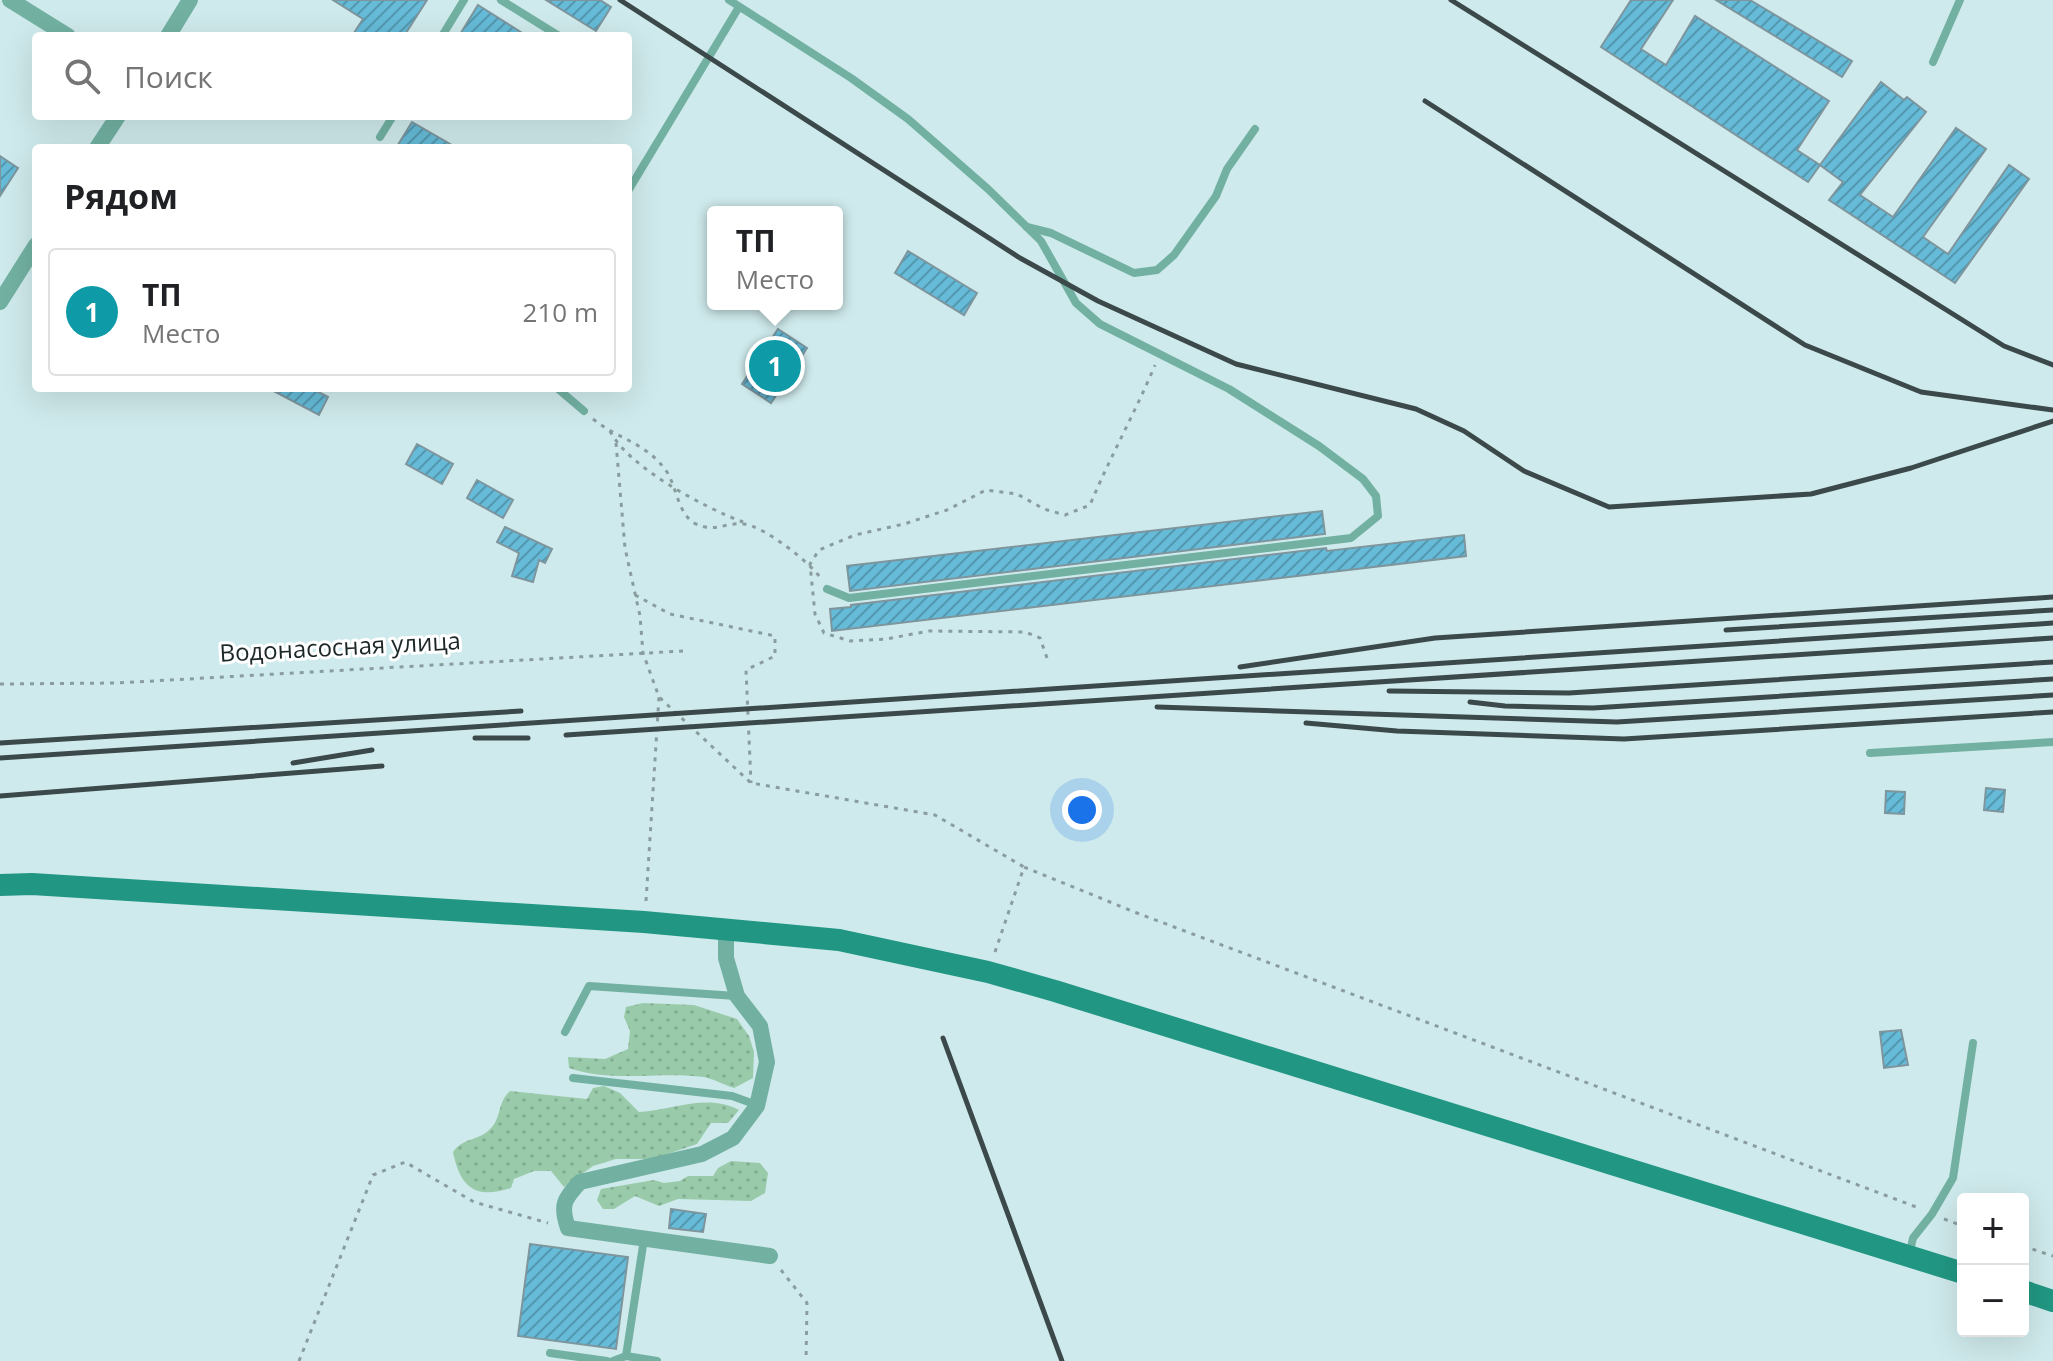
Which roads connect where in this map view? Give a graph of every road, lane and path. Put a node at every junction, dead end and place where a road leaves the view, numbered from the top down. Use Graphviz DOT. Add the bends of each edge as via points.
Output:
graph roads {
  1 [pos="10,0"];
  2 [pos="190,0"];
  3 [pos="464,0"];
  4 [pos="501,0"];
  5 [pos="729,0"];
  6 [pos="1960,0"];
  7 [pos="739,7"];
  8 [pos="62,32"];
  9 [pos="170,32"];
  10 [pos="444,32"];
  11 [pos="553,32"];
  12 [pos="1933,62"];
  13 [pos="115,120"];
  14 [pos="391,120"];
  15 [pos="1255,129"];
  16 [pos="380,137"];
  17 [pos="100,144"];
  18 [pos="632,184"];
  19 [pos="1026,227"];
  20 [pos="32,251"];
  21 [pos="0,301"];
  22 [pos="1160,354"];
  23 [pos="562,392"];
  24 [pos="584,411"];
  25 [pos="609,429"];
  26 [pos="616,443"];
  27 [pos="674,489"];
  28 [pos="747,524"];
  29 [pos="810,564"];
  30 [pos="827,589"];
  31 [pos="635,595"];
  32 [pos="683,651"];
  33 [pos="643,653"];
  34 [pos="1047,658"];
  35 [pos="0,684"];
  36 [pos="659,697"];
  37 [pos="2053,742"];
  38 [pos="1870,753"];
  39 [pos="751,783"];
  40 [pos="1024,867"];
  41 [pos="0,885"];
  42 [pos="644,922"];
  43 [pos="726,930"];
  44 [pos="988,972"];
  45 [pos="737,996"];
  46 [pos="565,1032"];
  47 [pos="1973,1043"];
  48 [pos="573,1078"];
  49 [pos="757,1106"];
  50 [pos="1932,1214"];
  51 [pos="1957,1224"];
  52 [pos="568,1228"];
  53 [pos="644,1239"];
  54 [pos="2029,1248"];
  55 [pos="770,1256"];
  56 [pos="2053,1256"];
  57 [pos="1909,1257"];
  58 [pos="1957,1271"];
  59 [pos="2029,1293"];
  60 [pos="2053,1301"];
  61 [pos="550,1353"];
  62 [pos="626,1356"];
  63 [pos="299,1361"];
  64 [pos="610,1361"];
  65 [pos="657,1361"];
  66 [pos="806,1361"];
  1 -- 8 [label="street"];
  2 -- 9 [label="street"];
  3 -- 10 [label="lane"];
  4 -- 11 [label="lane"];
  5 -- 7 [label="lane"];
  6 -- 12 [label="lane"];
  7 -- 18 [label="lane"];
  7 -- 19 [label="lane" via="908,119"];
  13 -- 17 [label="street"];
  14 -- 16 [label="lane"];
  15 -- 19 [label="lane" via="1227,169 1216,196 1157,270 1134,273 1051,233"];
  19 -- 22 [label="lane" via="1041,241 1076,303 1100,324"];
  20 -- 21 [label="street"];
  22 -- 29 [label="path" via="1090,505 1065,515 1017,494 986,490 947,510 819,550"];
  22 -- 30 [label="lane" via="1229,389 1319,446 1363,479 1376,496 1378,516 1351,538 849,598"];
  23 -- 24 [label="lane"];
  24 -- 25 [label="path"];
  25 -- 26 [label="path"];
  25 -- 27 [label="path" via="647,449"];
  26 -- 27 [label="path"];
  26 -- 31 [label="path" via="625,548"];
  27 -- 28 [label="path"];
  27 -- 28 [label="path" via="692,522 713,530"];
  28 -- 29 [label="path"];
  29 -- 30 [label="path"];
  29 -- 34 [label="path" via="815,614 824,633 850,641 929,631 1025,632 1040,638"];
  31 -- 33 [label="path"];
  31 -- 39 [label="path" via="670,614 775,636 775,656 746,670"];
  32 -- 33 [label="path, Водонасосная улица"];
  33 -- 35 [label="path, Водонасосная улица" via="117,683"];
  33 -- 36 [label="path"];
  36 -- 39 [label="path"];
  36 -- 42 [label="path"];
  37 -- 38 [label="lane"];
  39 -- 40 [label="path" via="935,815"];
  40 -- 44 [label="path"];
  40 -- 50 [label="path"];
  41 -- 42 [label="street"];
  42 -- 43 [label="street"];
  43 -- 44 [label="street" via="839,940"];
  43 -- 45 [label="street" via="726,958"];
  44 -- 57 [label="street"];
  45 -- 46 [label="lane" via="589,986"];
  45 -- 49 [label="street" via="763,1038 767,1062"];
  47 -- 50 [label="lane" via="1953,1178"];
  48 -- 49 [label="lane" via="732,1096"];
  49 -- 52 [label="street" via="733,1138 702,1154 580,1182 566,1197"];
  50 -- 51 [label="path"];
  50 -- 57 [label="lane" via="1913,1238"];
  52 -- 53 [label="street"];
  52 -- 63 [label="path" via="474,1202 405,1162 373,1175"];
  53 -- 55 [label="street"];
  53 -- 62 [label="lane"];
  54 -- 56 [label="path"];
  55 -- 66 [label="path" via="807,1303"];
  57 -- 58 [label="street"];
  59 -- 60 [label="street"];
  61 -- 64 [label="lane"];
  62 -- 64 [label="lane"];
  62 -- 65 [label="lane"];
}
